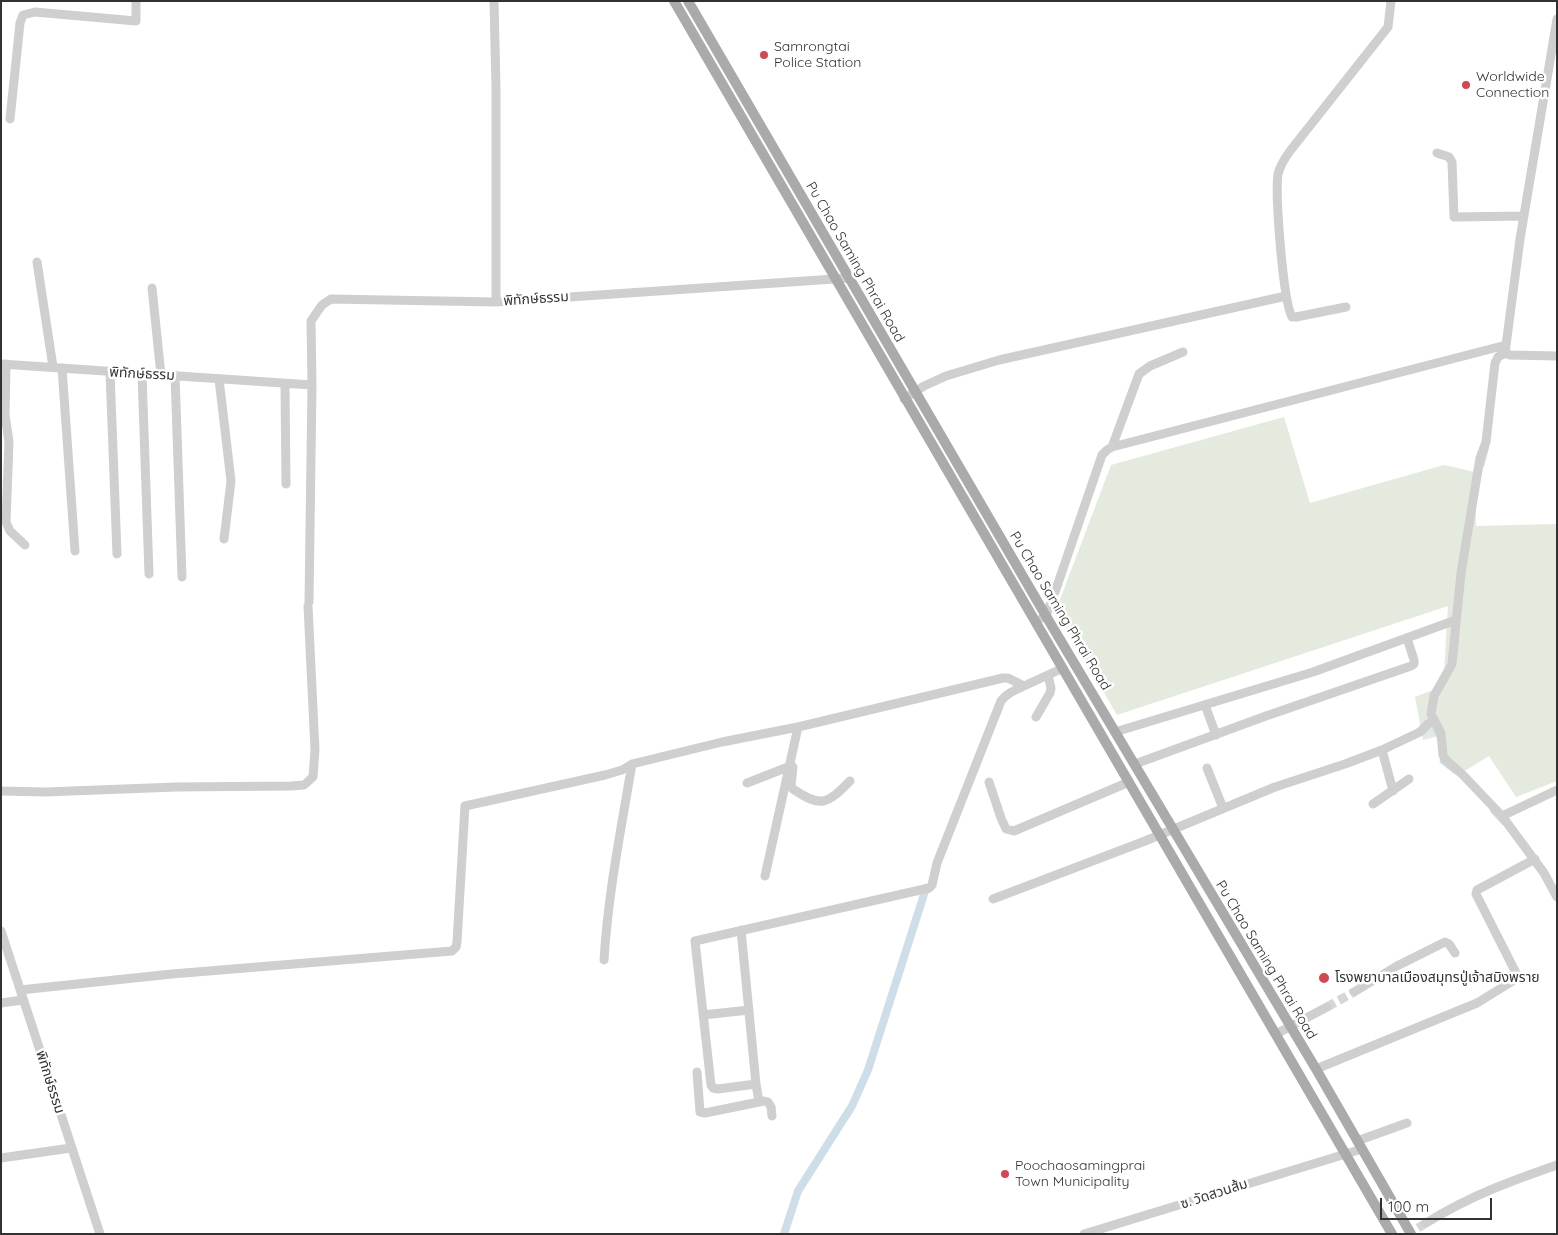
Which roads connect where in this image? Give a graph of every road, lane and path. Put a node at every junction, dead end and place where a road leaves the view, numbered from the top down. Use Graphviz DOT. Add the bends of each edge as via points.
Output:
graph roads {
  1 [pos="136,1"];
  2 [pos="494,1"];
  3 [pos="674,1"];
  4 [pos="688,1"];
  5 [pos="1391,1"];
  6 [pos="1557,19"];
  7 [pos="728,70"];
  8 [pos="718,76"];
  9 [pos="10,119"];
  10 [pos="1437,153"];
  11 [pos="1524,216"];
  12 [pos="37,262"];
  13 [pos="835,278"];
  14 [pos="849,278"];
  15 [pos="152,288"];
  16 [pos="1286,296"];
  17 [pos="496,302"];
  18 [pos="1346,307"];
  19 [pos="1505,349"];
  20 [pos="1184,352"];
  21 [pos="1557,356"];
  22 [pos="3,364"];
  23 [pos="57,367"];
  24 [pos="110,372"];
  25 [pos="142,374"];
  26 [pos="161,375"];
  27 [pos="175,376"];
  28 [pos="219,379"];
  29 [pos="285,384"];
  30 [pos="312,385"];
  31 [pos="915,392"];
  32 [pos="904,399"];
  33 [pos="1112,447"];
  34 [pos="286,484"];
  35 [pos="224,539"];
  36 [pos="25,545"];
  37 [pos="76,550"];
  38 [pos="117,554"];
  39 [pos="149,574"];
  40 [pos="182,577"];
  41 [pos="1046,616"];
  42 [pos="1453,621"];
  43 [pos="1036,622"];
  44 [pos="1407,638"];
  45 [pos="1063,668"];
  46 [pos="1048,675"];
  47 [pos="1024,686"];
  48 [pos="1205,705"];
  49 [pos="1036,717"];
  50 [pos="1432,722"];
  51 [pos="798,727"];
  52 [pos="1115,732"];
  53 [pos="1216,735"];
  54 [pos="792,750"];
  55 [pos="1382,750"];
  56 [pos="632,764"];
  57 [pos="1135,764"];
  58 [pos="788,767"];
  59 [pos="1207,768"];
  60 [pos="1409,779"];
  61 [pos="850,781"];
  62 [pos="989,782"];
  63 [pos="1129,782"];
  64 [pos="747,783"];
  65 [pos="1557,790"];
  66 [pos="1,791"];
  67 [pos="1393,791"];
  68 [pos="1373,804"];
  69 [pos="1223,808"];
  70 [pos="1502,816"];
  71 [pos="1173,829"];
  72 [pos="1160,835"];
  73 [pos="1532,860"];
  74 [pos="765,876"];
  75 [pos="1557,897"];
  76 [pos="993,899"];
  77 [pos="741,930"];
  78 [pos="1,931"];
  79 [pos="1455,953"];
  80 [pos="604,960"];
  81 [pos="20,990"];
  82 [pos="1354,992"];
  83 [pos="23,1000"];
  84 [pos="1,1003"];
  85 [pos="1327,1007"];
  86 [pos="749,1010"];
  87 [pos="703,1015"];
  88 [pos="1290,1026"];
  89 [pos="1276,1034"];
  90 [pos="1316,1069"];
  91 [pos="697,1072"];
  92 [pos="756,1084"];
  93 [pos="759,1102"];
  94 [pos="772,1116"];
  95 [pos="1407,1123"];
  96 [pos="1359,1145"];
  97 [pos="72,1148"];
  98 [pos="1345,1154"];
  99 [pos="1,1158"];
  100 [pos="1557,1165"];
  101 [pos="1416,1229"];
  102 [pos="100,1234"];
  103 [pos="1084,1234"];
  104 [pos="1391,1234"];
  1 -- 9 [label="street" via="136,21 35,12 23,15"];
  2 -- 17 [label="street"];
  3 -- 8 [label="main road, Pu Chao Saming Phrai Road"];
  4 -- 7 [label="main road, Pu Chao Saming Phrai Road"];
  5 -- 16 [label="street" via="1388,27 1281,163 1279,210"];
  6 -- 11 [label="street"];
  7 -- 8 [label="main road"];
  7 -- 14 [label="main road, Pu Chao Saming Phrai Road"];
  8 -- 13 [label="main road, Pu Chao Saming Phrai Road"];
  10 -- 11 [label="street" via="1449,157 1452,162 1454,217"];
  11 -- 19 [label="street"];
  12 -- 23 [label="street"];
  13 -- 14 [label="street, พิทักษ์ธรรม"];
  13 -- 17 [label="street, พิทักษ์ธรรม"];
  13 -- 32 [label="main road, Pu Chao Saming Phrai Road"];
  14 -- 31 [label="main road, Pu Chao Saming Phrai Road"];
  15 -- 26 [label="street"];
  16 -- 18 [label="street" via="1292,318"];
  16 -- 31 [label="street" via="998,360 946,376"];
  17 -- 30 [label="street, พิทักษ์ธรรม" via="332,299 315,312 311,321"];
  19 -- 21 [label="street" via="1510,355"];
  19 -- 33 [label="street"];
  19 -- 42 [label="street" via="1495,363 1486,442 1480,458"];
  20 -- 33 [label="street" via="1150,366 1140,374"];
  22 -- 23 [label="street, พิทักษ์ธรรม"];
  22 -- 36 [label="street" via="9,442 6,522 10,531"];
  23 -- 24 [label="street, พิทักษ์ธรรม"];
  23 -- 37 [label="street"];
  24 -- 25 [label="street, พิทักษ์ธรรม"];
  24 -- 38 [label="street"];
  25 -- 26 [label="street, พิทักษ์ธรรม"];
  25 -- 39 [label="street"];
  26 -- 27 [label="street, พิทักษ์ธรรม"];
  27 -- 28 [label="street, พิทักษ์ธรรม"];
  27 -- 40 [label="street"];
  28 -- 29 [label="street, พิทักษ์ธรรม"];
  28 -- 35 [label="street" via="231,481"];
  29 -- 30 [label="street, พิทักษ์ธรรม"];
  29 -- 34 [label="street"];
  30 -- 66 [label="street, พิทักษ์ธรรม" via="308,604 313,777 304,786"];
  31 -- 32 [label="street"];
  31 -- 41 [label="main road, Pu Chao Saming Phrai Road"];
  32 -- 43 [label="main road, Pu Chao Saming Phrai Road"];
  33 -- 41 [label="street" via="1102,455"];
  41 -- 43 [label="street"];
  41 -- 52 [label="main road, Pu Chao Saming Phrai Road"];
  42 -- 44 [label="street"];
  42 -- 50 [label="street" via="1452,664 1432,701"];
  43 -- 45 [label="main road, Pu Chao Saming Phrai Road"];
  44 -- 48 [label="street" via="1313,672"];
  44 -- 53 [label="street" via="1414,660 1411,666"];
  45 -- 46 [label="street"];
  45 -- 63 [label="main road, Pu Chao Saming Phrai Road"];
  46 -- 47 [label="street"];
  46 -- 49 [label="street" via="1052,688"];
  47 -- 51 [label="street" via="1003,678"];
  47 -- 77 [label="street" via="1005,695 1001,701 929,888"];
  48 -- 52 [label="street"];
  48 -- 53 [label="street"];
  50 -- 55 [label="street" via="1420,732"];
  50 -- 70 [label="street" via="1440,733 1445,759"];
  51 -- 54 [label="street"];
  51 -- 56 [label="street"];
  52 -- 57 [label="main road, Pu Chao Saming Phrai Road"];
  53 -- 57 [label="street"];
  54 -- 58 [label="street"];
  54 -- 61 [label="street" via="791,786 798,793 828,801"];
  55 -- 67 [label="street"];
  55 -- 69 [label="street"];
  56 -- 80 [label="street" via="616,857"];
  56 -- 81 [label="street" via="622,770 465,806 457,945 452,951"];
  57 -- 71 [label="main road, Pu Chao Saming Phrai Road"];
  58 -- 64 [label="street"];
  58 -- 74 [label="street"];
  59 -- 69 [label="street"];
  60 -- 67 [label="street"];
  62 -- 63 [label="street" via="1006,829 1014,831"];
  63 -- 72 [label="main road, Pu Chao Saming Phrai Road"];
  65 -- 70 [label="street"];
  67 -- 68 [label="street"];
  69 -- 71 [label="street"];
  70 -- 73 [label="street"];
  71 -- 72 [label="street"];
  71 -- 88 [label="main road, Pu Chao Saming Phrai Road"];
  72 -- 76 [label="street"];
  72 -- 89 [label="main road, Pu Chao Saming Phrai Road"];
  73 -- 75 [label="street"];
  73 -- 90 [label="street" via="1479,888 1476,894 1517,975 1516,979 1477,1003"];
  77 -- 86 [label="street"];
  77 -- 87 [label="street" via="695,941"];
  78 -- 81 [label="street, พิทักษ์ธรรม"];
  79 -- 82 [label="street" via="1445,942"];
  81 -- 83 [label="street, พิทักษ์ธรรม"];
  83 -- 84 [label="street"];
  83 -- 97 [label="street, พิทักษ์ธรรม"];
  85 -- 88 [label="street"];
  86 -- 87 [label="street"];
  86 -- 92 [label="street"];
  87 -- 92 [label="street" via="712,1088"];
  88 -- 89 [label="street"];
  88 -- 90 [label="main road, Pu Chao Saming Phrai Road"];
  89 -- 98 [label="main road, Pu Chao Saming Phrai Road"];
  90 -- 96 [label="main road, Pu Chao Saming Phrai Road"];
  91 -- 93 [label="street" via="698,1110 701,1113"];
  92 -- 93 [label="street"];
  93 -- 94 [label="street" via="768,1102"];
  95 -- 96 [label="street, ซ. วัดสวนส้ม"];
  96 -- 98 [label="street, ซ. วัดสวนส้ม"];
  96 -- 101 [label="main road, Pu Chao Saming Phrai Road"];
  97 -- 99 [label="street"];
  97 -- 102 [label="street, พิทักษ์ธรรม"];
  98 -- 103 [label="street, ซ. วัดสวนส้ม"];
  98 -- 104 [label="main road, Pu Chao Saming Phrai Road"];
  100 -- 101 [label="street" via="1490,1189"];
}
